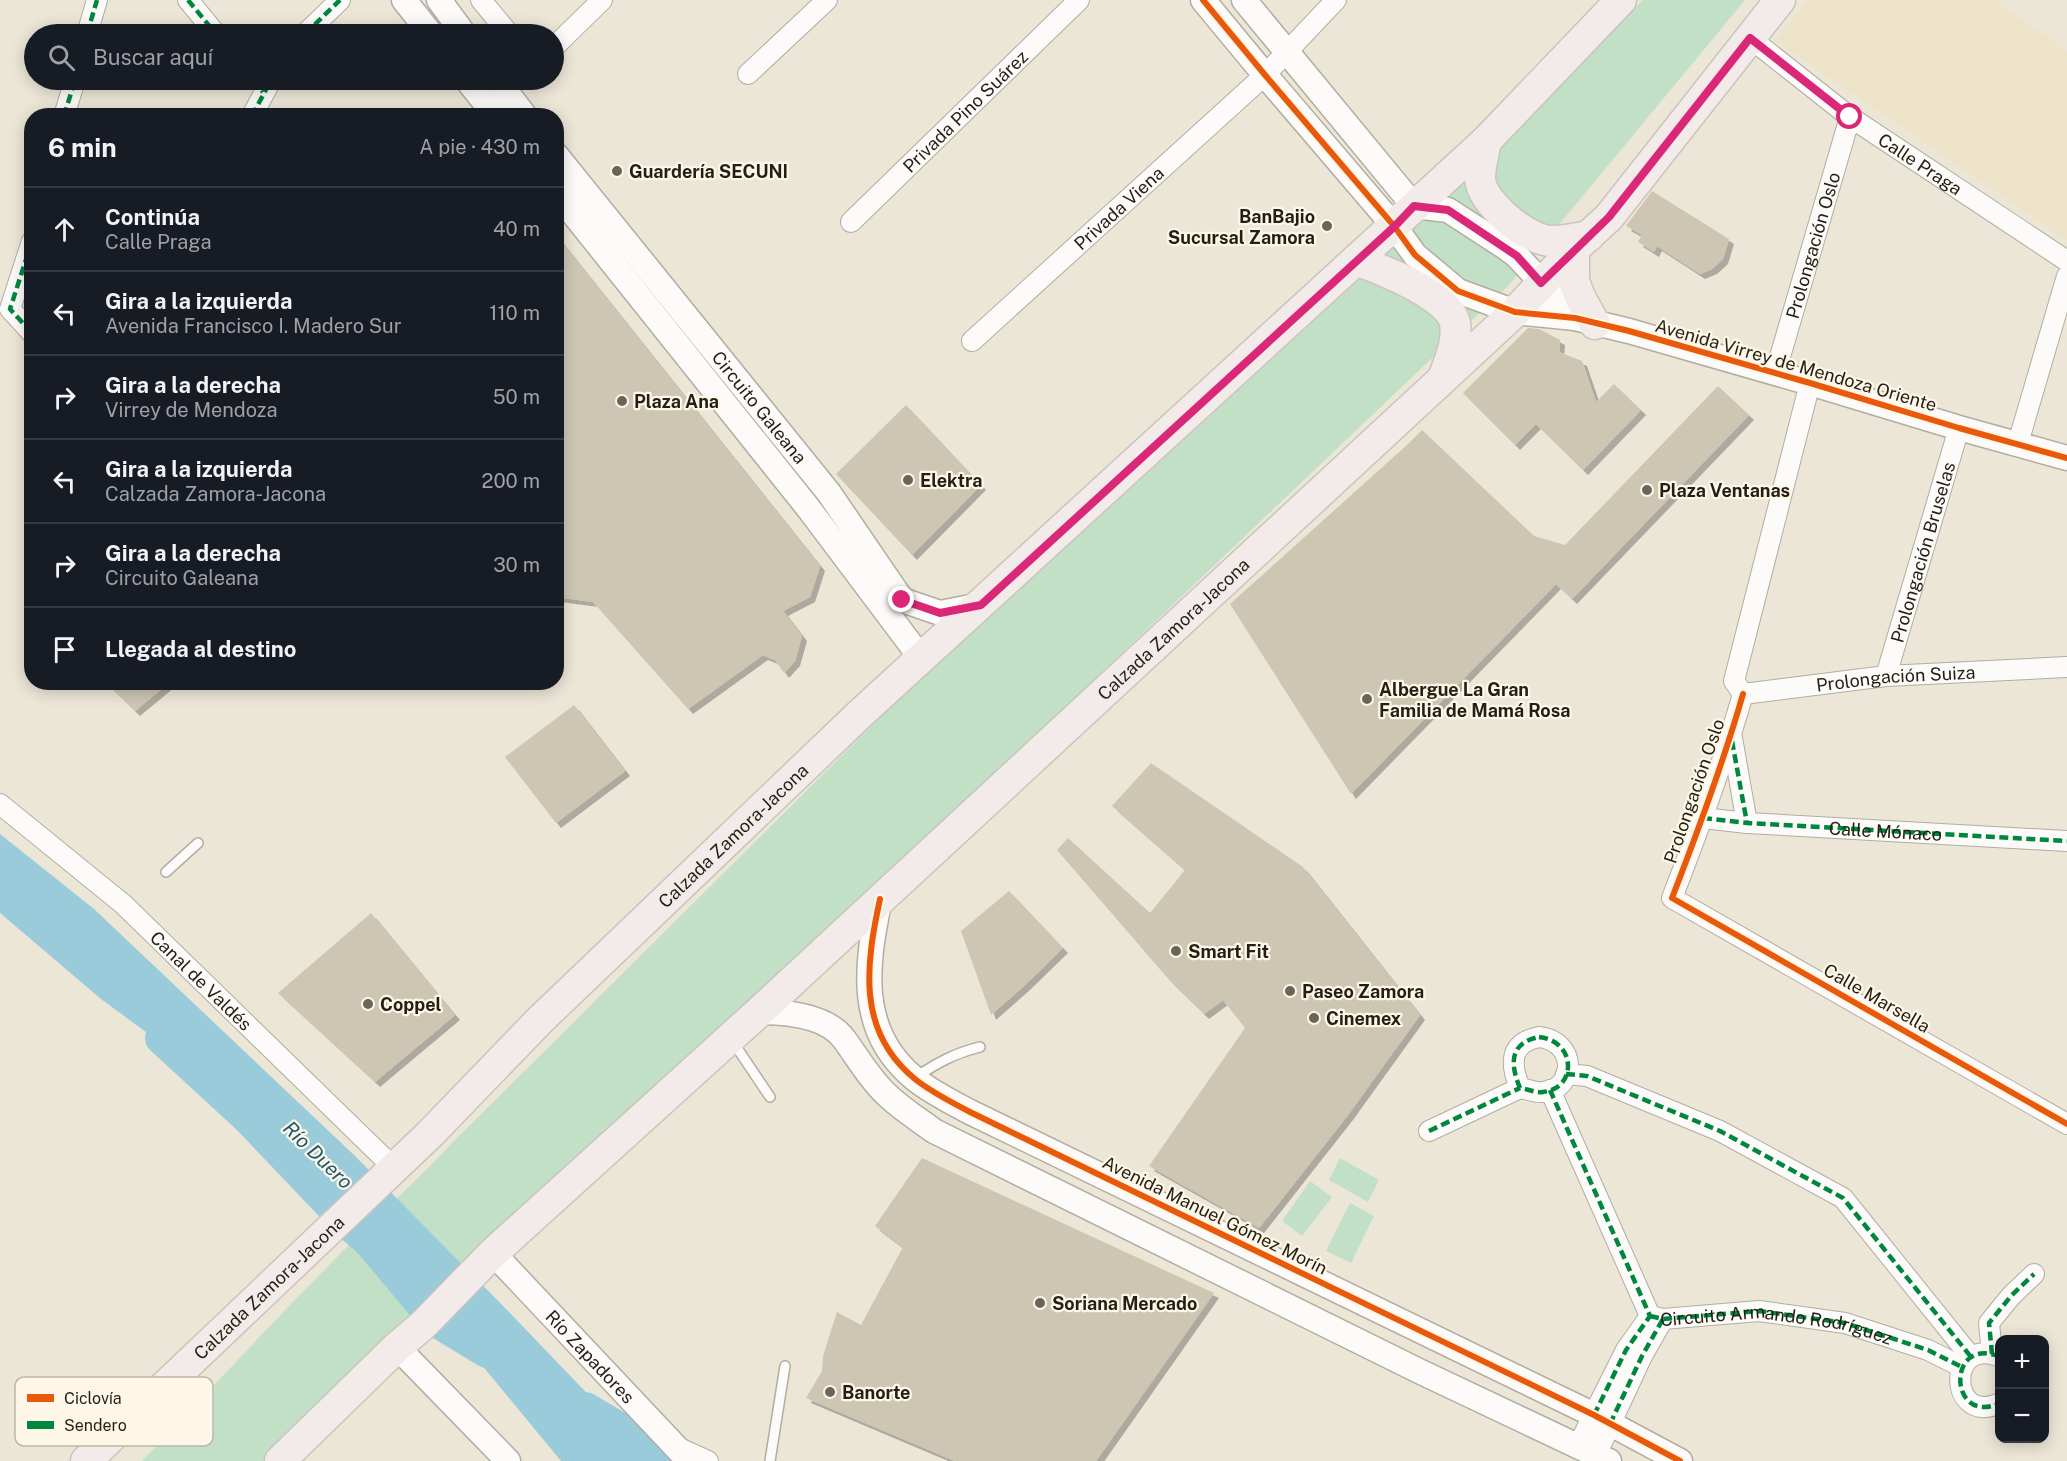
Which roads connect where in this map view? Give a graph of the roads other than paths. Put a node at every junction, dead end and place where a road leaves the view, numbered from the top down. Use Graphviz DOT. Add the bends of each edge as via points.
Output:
graph roads {
  1 [pos="97,0"];
  2 [pos="188,0"];
  3 [pos="340,0"];
  4 [pos="404,0"];
  5 [pos="439,0"];
  6 [pos="481,0"];
  7 [pos="602,0"];
  8 [pos="827,0"];
  9 [pos="1079,0"];
  10 [pos="1203,0"];
  11 [pos="1244,0"];
  12 [pos="1336,0"];
  13 [pos="1621,0"];
  14 [pos="1780,0"];
  15 [pos="90,24"];
  16 [pos="208,24"];
  17 [pos="315,24"];
  18 [pos="423,24"];
  19 [pos="457,24"];
  20 [pos="501,24"];
  21 [pos="564,37"];
  22 [pos="1750,38"];
  23 [pos="1287,52"];
  24 [pos="748,74"];
  25 [pos="1265,75"];
  26 [pos="72,90"];
  27 [pos="260,90"];
  28 [pos="502,95"];
  29 [pos="66,108"];
  30 [pos="254,108"];
  31 [pos="516,108"];
  32 [pos="1850,117"];
  33 [pos="1486,141"];
  34 [pos="564,165"];
  35 [pos="564,202"];
  36 [pos="1404,216"];
  37 [pos="851,222"];
  38 [pos="1581,242"];
  39 [pos="1356,260"];
  40 [pos="2067,261"];
  41 [pos="24,266"];
  42 [pos="2067,276"];
  43 [pos="1541,283"];
  44 [pos="1515,312"];
  45 [pos="1585,321"];
  46 [pos="24,324"];
  47 [pos="972,341"];
  48 [pos="1775,374"];
  49 [pos="1444,376"];
  50 [pos="1810,383"];
  51 [pos="1959,428"];
  52 [pos="2018,443"];
  53 [pos="2067,458"];
  54 [pos="829,493"];
  55 [pos="809,509"];
  56 [pos="981,605"];
  57 [pos="921,658"];
  58 [pos="2067,667"];
  59 [pos="1886,676"];
  60 [pos="1738,688"];
  61 [pos="1731,735"];
  62 [pos="0,804"];
  63 [pos="1703,818"];
  64 [pos="1747,823"];
  65 [pos="2067,841"];
  66 [pos="198,843"];
  67 [pos="166,872"];
  68 [pos="1672,898"];
  69 [pos="880,899"];
  70 [pos="759,1012"];
  71 [pos="730,1038"];
  72 [pos="980,1047"];
  73 [pos="1566,1074"];
  74 [pos="914,1078"];
  75 [pos="1520,1088"];
  76 [pos="1550,1090"];
  77 [pos="770,1097"];
  78 [pos="2067,1124"];
  79 [pos="1429,1131"];
  80 [pos="390,1171"];
  81 [pos="487,1260"];
  82 [pos="2034,1274"];
  83 [pos="1657,1317"];
  84 [pos="398,1347"];
  85 [pos="1995,1350"];
  86 [pos="1995,1355"];
  87 [pos="1967,1362"];
  88 [pos="785,1366"];
  89 [pos="175,1377"];
  90 [pos="1995,1405"];
  91 [pos="1602,1420"];
  92 [pos="102,1446"];
  93 [pos="681,1453"];
  94 [pos="1594,1454"];
  95 [pos="1667,1458"];
  96 [pos="86,1461"];
  97 [pos="280,1461"];
  98 [pos="508,1461"];
  99 [pos="708,1461"];
  100 [pos="770,1461"];
  1 -- 15 [label="street"];
  2 -- 16 [label="street"];
  3 -- 17 [label="street"];
  4 -- 18 [label="street"];
  5 -- 19 [label="street"];
  6 -- 20 [label="street"];
  7 -- 21 [label="street"];
  8 -- 24 [label="street"];
  9 -- 37 [label="street, Privada Pino Suárez"];
  10 -- 25 [label="street"];
  11 -- 23 [label="street"];
  12 -- 23 [label="street, Privada Viena"];
  13 -- 33 [label="main road, Calzada Zamora-Jacona"];
  14 -- 22 [label="main road, Calzada Zamora-Jacona"];
  22 -- 32 [label="street, Calle Praga"];
  22 -- 38 [label="main road, Calzada Zamora-Jacona" via="1609,217"];
  23 -- 25 [label="street, Privada Viena"];
  23 -- 36 [label="street"];
  25 -- 36 [label="street"];
  25 -- 47 [label="street, Privada Viena"];
  26 -- 29 [label="street"];
  27 -- 30 [label="street"];
  28 -- 31 [label="street"];
  32 -- 40 [label="street, Calle Praga"];
  32 -- 48 [label="street, Prolongación Oslo"];
  33 -- 36 [label="main road, Calzada Zamora-Jacona"];
  33 -- 38 [label="main road" via="1480,179 1486,196 1507,219 1533,237 1551,242"];
  34 -- 54 [label="street, Circuito Galeana"];
  35 -- 55 [label="street, Circuito Galeana"];
  36 -- 39 [label="main road, Calzada Zamora-Jacona"];
  36 -- 43 [label="street" via="1448,210 1517,256"];
  36 -- 44 [label="street, Avenida Virrey de Mendoza Oriente" via="1415,255 1458,291"];
  38 -- 43 [label="main road, Calzada Zamora-Jacona"];
  38 -- 45 [label="main road" via="1574,280"];
  39 -- 49 [label="main road" via="1416,286 1448,309 1454,321 1455,342"];
  39 -- 56 [label="main road, Calzada Zamora-Jacona"];
  41 -- 46 [label="street" via="10,309"];
  42 -- 52 [label="street"];
  43 -- 44 [label="main road, Calzada Zamora-Jacona"];
  43 -- 45 [label="street"];
  44 -- 45 [label="street, Avenida Virrey de Mendoza Oriente"];
  44 -- 49 [label="main road, Calzada Zamora-Jacona"];
  45 -- 48 [label="street, Avenida Virrey de Mendoza Oriente"];
  48 -- 50 [label="street, Avenida Virrey de Mendoza Oriente"];
  49 -- 69 [label="main road, Calzada Zamora-Jacona"];
  50 -- 51 [label="street, Avenida Virrey de Mendoza Oriente"];
  50 -- 60 [label="street, Prolongación Oslo"];
  51 -- 52 [label="street, Avenida Virrey de Mendoza Oriente"];
  51 -- 59 [label="street, Prolongación Bruselas"];
  52 -- 53 [label="street, Avenida Virrey de Mendoza Oriente"];
  54 -- 55 [label="street"];
  54 -- 56 [label="street, Circuito Galeana" via="902,600 940,613"];
  55 -- 57 [label="street, Circuito Galeana"];
  56 -- 57 [label="main road, Calzada Zamora-Jacona"];
  57 -- 80 [label="main road, Calzada Zamora-Jacona" via="539,1021"];
  58 -- 59 [label="street, Prolongación Suiza"];
  59 -- 60 [label="street, Prolongación Suiza"];
  60 -- 61 [label="street, Prolongación Oslo"];
  61 -- 63 [label="street, Prolongación Oslo"];
  61 -- 64 [label="street, Prolongación Oslo"];
  62 -- 80 [label="street, Canal de Valdés" via="123,904"];
  63 -- 64 [label="street, Calle Mónaco"];
  63 -- 68 [label="street, Prolongación Oslo"];
  64 -- 65 [label="street, Calle Mónaco"];
  66 -- 67 [label="lane"];
  68 -- 78 [label="street, Calle Marsella"];
  69 -- 70 [label="main road, Calzada Zamora-Jacona"];
  69 -- 74 [label="street, Avenida Manuel Gómez Morín" via="870,960 876,1029 891,1056"];
  70 -- 71 [label="main road, Calzada Zamora-Jacona"];
  70 -- 94 [label="street" via="806,1017 828,1026 843,1037 887,1096 934,1131"];
  71 -- 77 [label="lane"];
  71 -- 81 [label="main road, Calzada Zamora-Jacona"];
  72 -- 74 [label="lane" via="962,1051"];
  73 -- 75 [label="street" via="1567,1056 1556,1042 1530,1038 1513,1058 1512,1067"];
  73 -- 76 [label="street"];
  73 -- 87 [label="street" via="1587,1076 1720,1131 1843,1198"];
  74 -- 91 [label="street, Avenida Manuel Gómez Morín" via="970,1112"];
  75 -- 76 [label="street"];
  75 -- 79 [label="street"];
  76 -- 83 [label="street, Circuito Armando Rodríguez"];
  80 -- 89 [label="main road, Calzada Zamora-Jacona"];
  81 -- 84 [label="main road, Calzada Zamora-Jacona"];
  81 -- 93 [label="street, Río Zapadores"];
  82 -- 85 [label="street" via="1989,1323"];
  83 -- 87 [label="street, Circuito Armando Rodríguez" via="1759,1311 1845,1323"];
  83 -- 91 [label="street" via="1642,1356"];
  84 -- 97 [label="main road, Calzada Zamora-Jacona"];
  84 -- 98 [label="street"];
  86 -- 87 [label="street" via="1985,1353"];
  87 -- 90 [label="street" via="1959,1384 1962,1393 1975,1405"];
  88 -- 100 [label="lane"];
  91 -- 94 [label="street"];
  91 -- 95 [label="street, Avenida Manuel Gómez Morín"];
  92 -- 96 [label="main road, Calzada Zamora-Jacona"];
  93 -- 99 [label="street"];
}
